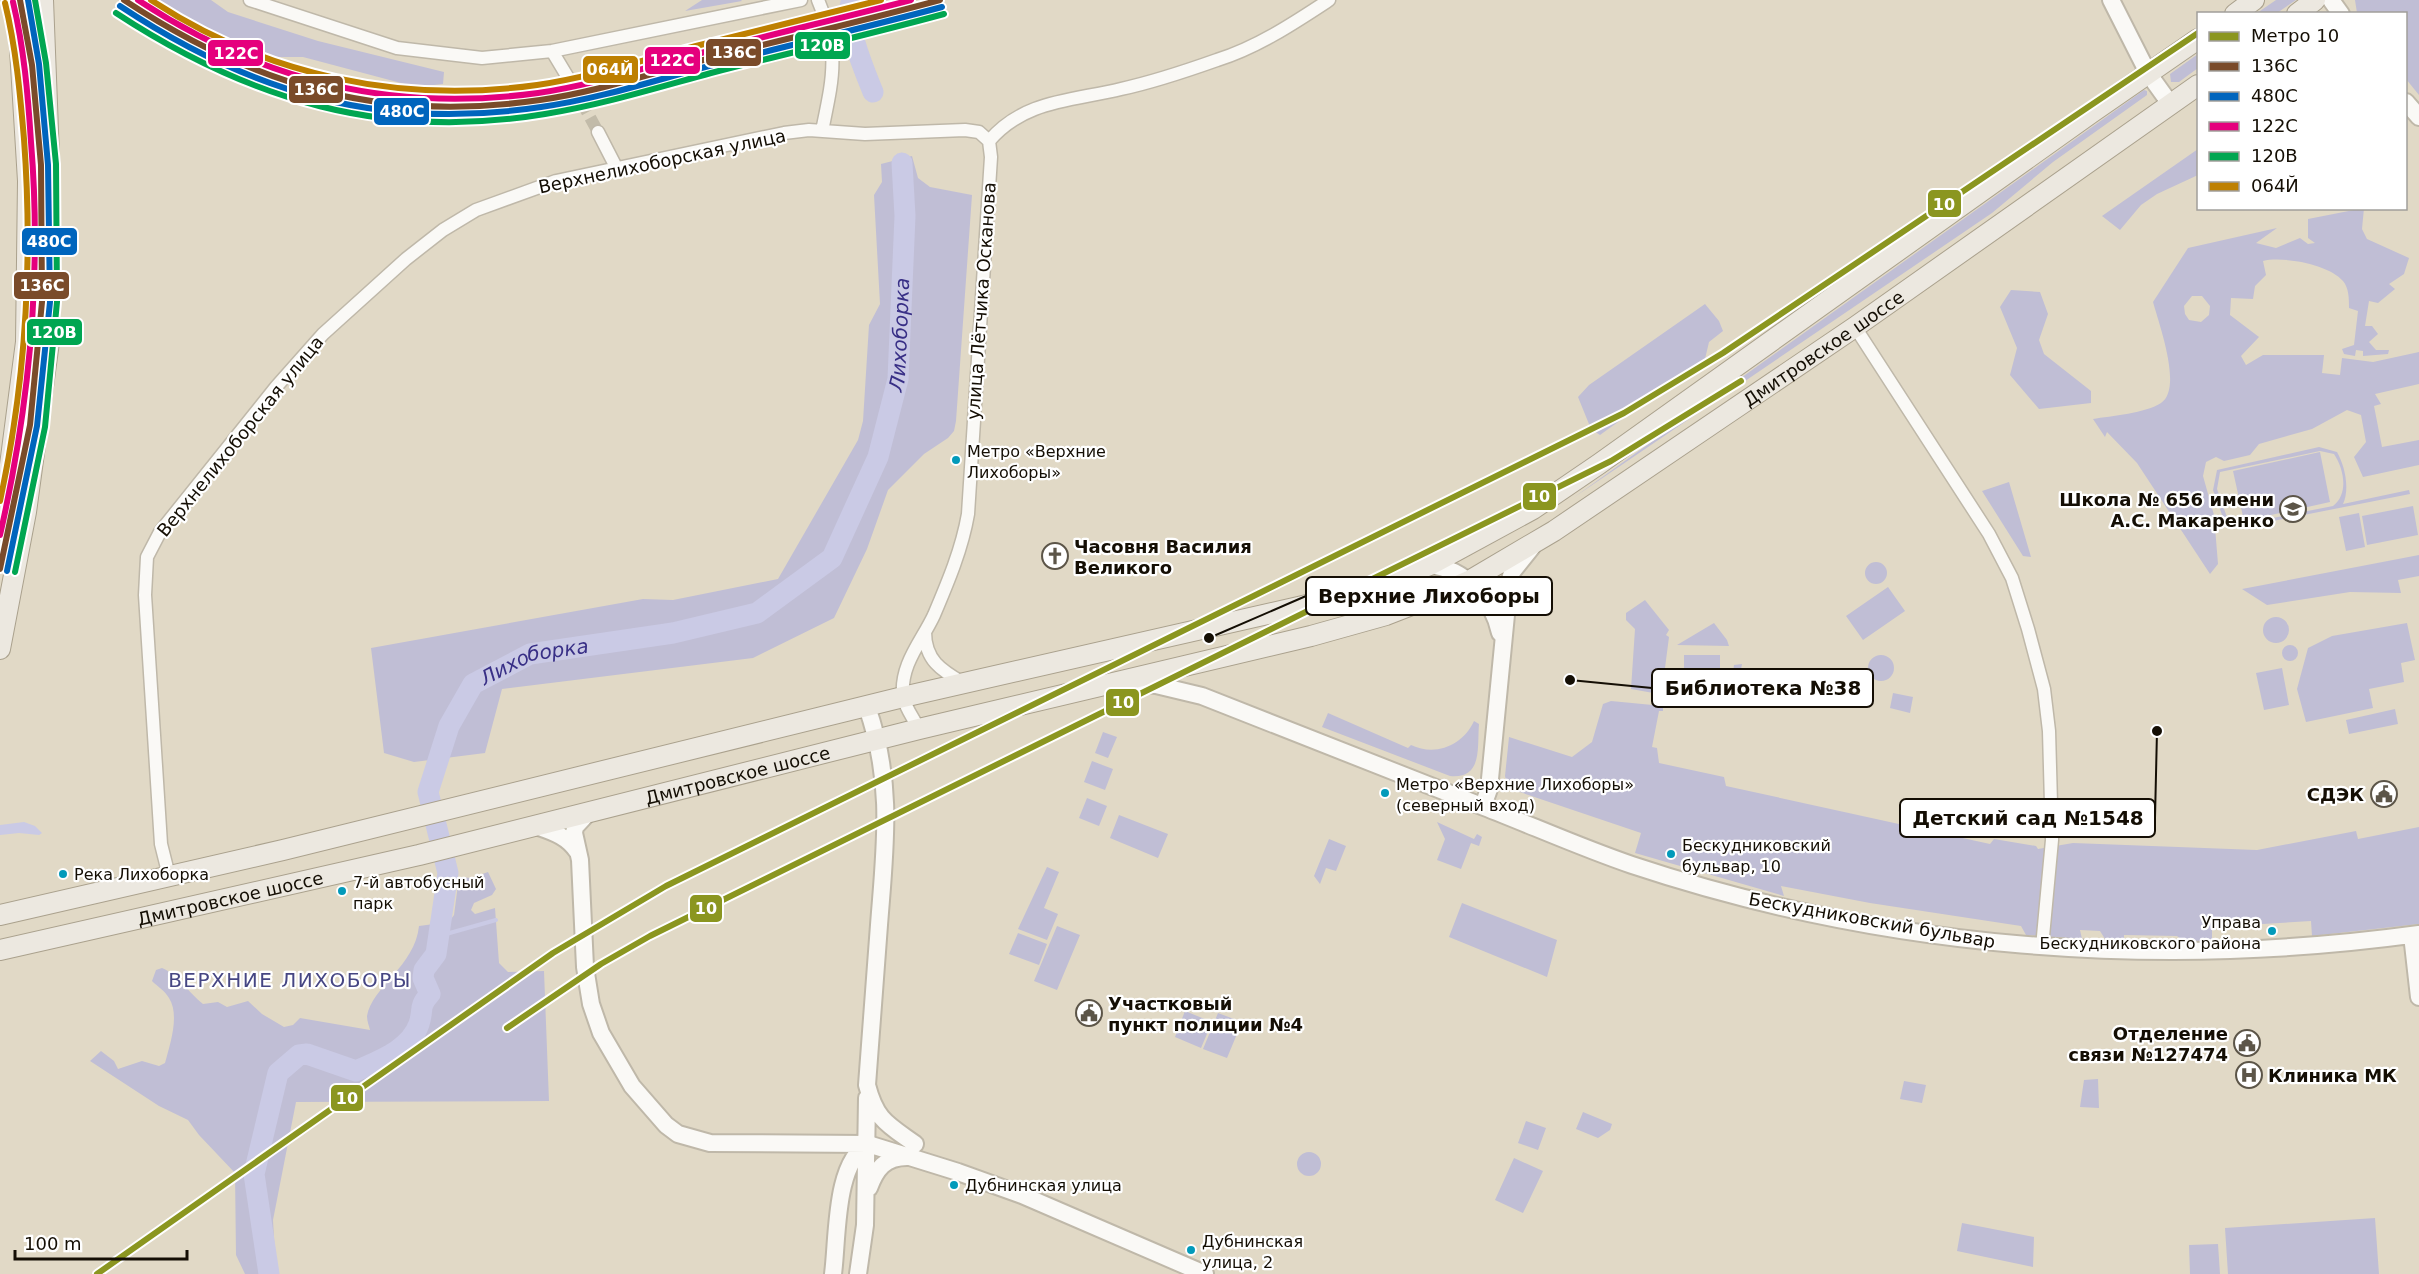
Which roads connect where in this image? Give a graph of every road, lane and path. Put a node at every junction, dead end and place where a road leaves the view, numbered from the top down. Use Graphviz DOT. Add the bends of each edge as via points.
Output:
graph roads {
  1 [pos="17,0"];
  2 [pos="43,0"];
  3 [pos="250,0"];
  4 [pos="801,0"];
  5 [pos="818,0"];
  6 [pos="1329,0"];
  7 [pos="2111,0"];
  8 [pos="2254,0"];
  9 [pos="2315,0"];
  10 [pos="2238,12"];
  11 [pos="2300,12"];
  12 [pos="2197,40"];
  13 [pos="552,51"];
  14 [pos="2148,73"];
  15 [pos="573,86"];
  16 [pos="2197,86"];
  17 [pos="2407,103"];
  18 [pos="2171,105"];
  19 [pos="2419,117"];
  20 [pos="822,131"];
  21 [pos="597,132"];
  22 [pos="989,141"];
  23 [pos="616,167"];
  24 [pos="1855,327"];
  25 [pos="0,542"];
  26 [pos="1537,542"];
  27 [pos="1430,565"];
  28 [pos="1469,581"];
  29 [pos="925,632"];
  30 [pos="1501,642"];
  31 [pos="0,649"];
  32 [pos="1123,681"];
  33 [pos="963,683"];
  34 [pos="903,698"];
  35 [pos="867,707"];
  36 [pos="919,729"];
  37 [pos="879,741"];
  38 [pos="1483,806"];
  39 [pos="587,814"];
  40 [pos="536,826"];
  41 [pos="577,851"];
  42 [pos="169,876"];
  43 [pos="0,915"];
  44 [pos="2415,934"];
  45 [pos="2042,947"];
  46 [pos="2,950"];
  47 [pos="2419,997"];
  48 [pos="867,1085"];
  49 [pos="868,1144"];
  50 [pos="826,1146"];
  51 [pos="914,1151"];
  52 [pos="843,1183"];
  53 [pos="866,1195"];
  54 [pos="833,1274"];
  55 [pos="858,1274"];
  56 [pos="1205,1274"];
  1 -- 25 [label="main road" via="28,181 26,342"];
  2 -- 31 [label="main road" via="50,182 49,342 26,512"];
  3 -- 13 [label="street" via="397,48 482,58"];
  4 -- 13 [label="street"];
  5 -- 20 [label="street" via="834,51"];
  6 -- 22 [label="street" via="1237,54 1123,89 1033,108 1000,128"];
  7 -- 14 [label="street"];
  8 -- 10 [label="main road"];
  9 -- 11 [label="main road"];
  12 -- 14 [label="main road, Дмитровское шоссе"];
  13 -- 15 [label="street"];
  14 -- 18 [label="street"];
  14 -- 27 [label="main road, Дмитровское шоссе" via="1599,464 1533,508"];
  16 -- 18 [label="main road, Дмитровское шоссе"];
  17 -- 19 [label="street"];
  18 -- 24 [label="main road, Дмитровское шоссе"];
  20 -- 22 [label="street, Верхнелихоборская улица" via="865,134 965,130 979,132"];
  20 -- 23 [label="street, Верхнелихоборская улица" via="784,133"];
  21 -- 23 [label="street"];
  22 -- 29 [label="street, улица Лётчика Осканова" via="968,514 959,554"];
  23 -- 42 [label="street, Верхнелихоборская улица" via="556,181 476,210 406,259 323,334 151,545 145,595 161,844"];
  24 -- 26 [label="main road, Дмитровское шоссе"];
  24 -- 45 [label="street" via="1989,534 2012,578 2028,629 2044,689 2049,731 2052,840"];
  26 -- 28 [label="main road, Дмитровское шоссе"];
  26 -- 30 [label="street" via="1512,572"];
  27 -- 28 [label="street" via="1444,567"];
  27 -- 33 [label="main road, Дмитровское шоссе" via="1375,586 1303,606"];
  28 -- 30 [label="street" via="1496,618"];
  28 -- 32 [label="main road, Дмитровское шоссе" via="1386,615"];
  29 -- 33 [label="street" via="931,660"];
  29 -- 34 [label="street, улица Лётчика Осканова" via="907,665"];
  30 -- 38 [label="street" via="1489,789"];
  32 -- 36 [label="main road, Дмитровское шоссе"];
  32 -- 38 [label="street, Бескудниковский бульвар" via="1202,696"];
  33 -- 34 [label="main road, Дмитровское шоссе"];
  34 -- 35 [label="main road, Дмитровское шоссе"];
  34 -- 36 [label="street"];
  35 -- 37 [label="street"];
  35 -- 42 [label="main road, Дмитровское шоссе"];
  36 -- 37 [label="main road, Дмитровское шоссе"];
  37 -- 39 [label="main road, Дмитровское шоссе"];
  37 -- 48 [label="street" via="886,791 886,841"];
  38 -- 45 [label="street, Бескудниковский бульвар" via="1632,865 1731,894 1895,928"];
  39 -- 40 [label="main road, Дмитровское шоссе"];
  39 -- 41 [label="street" via="575,827"];
  40 -- 41 [label="street" via="569,841"];
  40 -- 46 [label="main road, Дмитровское шоссе"];
  41 -- 50 [label="street" via="585,975 591,1005 601,1033 646,1103 666,1125 695,1141"];
  42 -- 43 [label="main road, Дмитровское шоссе"];
  44 -- 45 [label="street, Бескудниковский бульвар" via="2222,952"];
  44 -- 47 [label="street"];
  48 -- 49 [label="street"];
  48 -- 51 [label="street" via="880,1119"];
  49 -- 50 [label="street"];
  49 -- 51 [label="street" via="891,1139"];
  49 -- 52 [label="street" via="854,1156"];
  49 -- 53 [label="street"];
  50 -- 52 [label="street" via="840,1161"];
  51 -- 53 [label="street" via="886,1161 873,1177"];
  51 -- 56 [label="street"];
  52 -- 54 [label="street"];
  53 -- 55 [label="street"];
}
